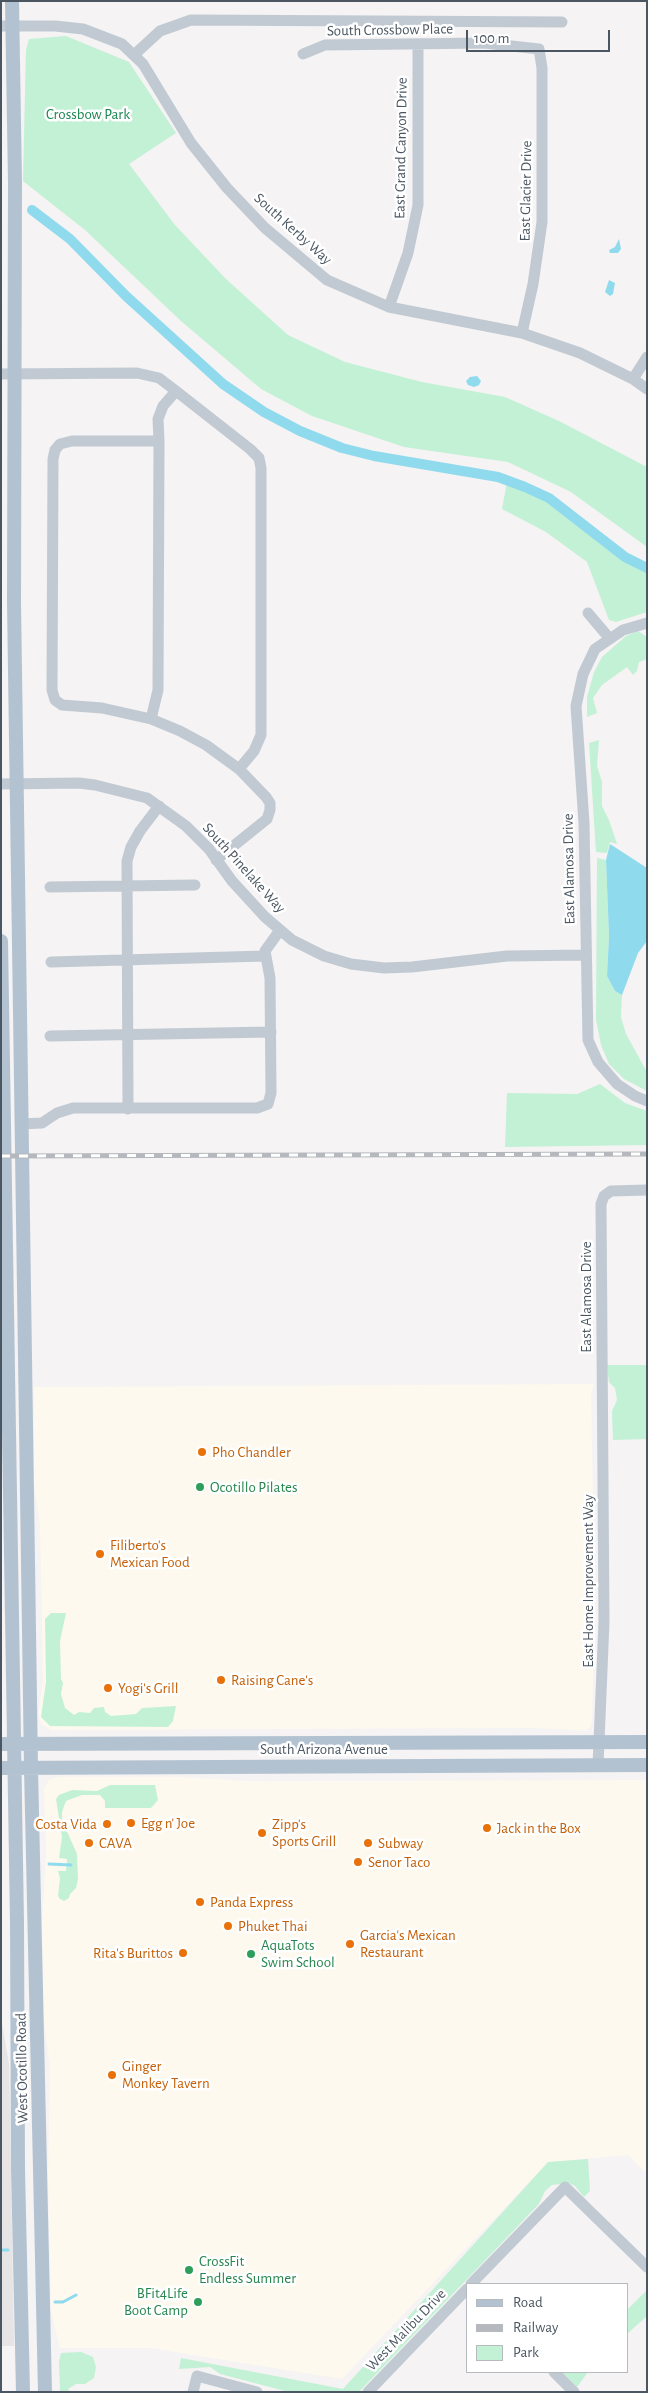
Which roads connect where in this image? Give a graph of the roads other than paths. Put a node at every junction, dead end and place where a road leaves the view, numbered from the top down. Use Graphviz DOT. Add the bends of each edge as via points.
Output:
graph roads {
  1 [pos="12,1"];
  2 [pos="562,22"];
  3 [pos="7,26"];
  4 [pos="418,45"];
  5 [pos="539,48"];
  6 [pos="135,54"];
  7 [pos="303,54"];
  8 [pos="389,307"];
  9 [pos="522,333"];
  10 [pos="647,357"];
  11 [pos="8,374"];
  12 [pos="633,379"];
  13 [pos="647,389"];
  14 [pos="176,391"];
  15 [pos="159,441"];
  16 [pos="588,614"];
  17 [pos="647,623"];
  18 [pos="610,639"];
  19 [pos="151,719"];
  20 [pos="238,769"];
  21 [pos="1,784"];
  22 [pos="17,784"];
  23 [pos="159,806"];
  24 [pos="216,860"];
  25 [pos="195,885"];
  26 [pos="50,887"];
  27 [pos="126,887"];
  28 [pos="280,930"];
  29 [pos="1,941"];
  30 [pos="586,955"];
  31 [pos="264,956"];
  32 [pos="127,960"];
  33 [pos="51,962"];
  34 [pos="271,1032"];
  35 [pos="128,1034"];
  36 [pos="50,1036"];
  37 [pos="647,1101"];
  38 [pos="128,1109"];
  39 [pos="21,1124"];
  40 [pos="647,1190"];
  41 [pos="602,1397"];
  42 [pos="9,1508"];
  43 [pos="27,1508"];
  44 [pos="600,1742"];
  45 [pos="647,1742"];
  46 [pos="8,1744"];
  47 [pos="31,1744"];
  48 [pos="598,1765"];
  49 [pos="647,1765"];
  50 [pos="8,1768"];
  51 [pos="31,1768"];
  52 [pos="647,2267"];
  53 [pos="472,2283"];
  54 [pos="466,2290"];
  55 [pos="555,2373"];
  56 [pos="22,2392"];
  57 [pos="45,2392"];
  58 [pos="193,2392"];
  59 [pos="257,2392"];
  60 [pos="368,2392"];
  61 [pos="573,2392"];
  1 -- 3 [label="main road, West Ocotillo Road"];
  2 -- 6 [label="street" via="191,20 160,31"];
  3 -- 6 [label="street, South Kerby Way" via="72,28 110,38"];
  3 -- 11 [label="main road, West Ocotillo Road" via="15,183"];
  4 -- 5 [label="street, South Crossbow Place" via="484,43"];
  4 -- 7 [label="street, South Crossbow Place" via="325,45"];
  4 -- 8 [label="street, East Grand Canyon Drive" via="418,205 408,253"];
  5 -- 9 [label="street, East Glacier Drive" via="542,68 542,222 535,276"];
  6 -- 8 [label="street, South Kerby Way" via="190,143 251,214 327,280"];
  8 -- 9 [label="street, South Kerby Way"];
  9 -- 12 [label="street, South Kerby Way" via="580,353"];
  10 -- 12 [label="street"];
  11 -- 14 [label="street" via="137,373 160,378"];
  11 -- 22 [label="main road, West Ocotillo Road"];
  12 -- 13 [label="street, South Kerby Way"];
  14 -- 15 [label="street" via="163,406 158,420"];
  14 -- 20 [label="street" via="250,449 259,458 262,468 261,734 254,751"];
  15 -- 19 [label="street" via="158,690"];
  15 -- 19 [label="street" via="72,441 60,444 54,450 53,459 52,690 55,700 62,705 102,708"];
  16 -- 18 [label="street"];
  17 -- 18 [label="street" via="623,630"];
  18 -- 30 [label="street, East Alamosa Drive" via="595,649 583,674 576,706 584,822"];
  19 -- 20 [label="street" via="206,745"];
  20 -- 24 [label="street" via="266,797 270,810 267,819"];
  21 -- 22 [label="street, South Pinelake Way"];
  22 -- 23 [label="street, South Pinelake Way" via="95,785 147,798"];
  22 -- 39 [label="main road, West Ocotillo Road"];
  23 -- 24 [label="street, South Pinelake Way" via="186,826"];
  23 -- 27 [label="street" via="131,847"];
  24 -- 28 [label="street, South Pinelake Way"];
  25 -- 27 [label="street"];
  26 -- 27 [label="street"];
  27 -- 32 [label="street"];
  28 -- 30 [label="street, South Pinelake Way" via="292,940 324,956 351,964 384,968 506,956"];
  28 -- 31 [label="street" via="265,948"];
  29 -- 42 [label="main road, West Ocotillo Road"];
  30 -- 37 [label="street, East Alamosa Drive" via="588,1040 598,1062 617,1084"];
  31 -- 32 [label="street"];
  31 -- 34 [label="street" via="270,978"];
  32 -- 33 [label="street"];
  32 -- 35 [label="street"];
  34 -- 35 [label="street"];
  34 -- 38 [label="street" via="271,1098 264,1106"];
  35 -- 36 [label="street"];
  35 -- 38 [label="street"];
  38 -- 39 [label="street" via="73,1108 42,1123"];
  39 -- 43 [label="main road, West Ocotillo Road"];
  40 -- 41 [label="street, East Alamosa Drive" via="611,1191 601,1204"];
  41 -- 44 [label="street, East Home Improvement Way" via="604,1622"];
  42 -- 43 [label="main road"];
  42 -- 46 [label="main road, West Ocotillo Road"];
  43 -- 47 [label="main road, West Ocotillo Road"];
  44 -- 45 [label="main road, South Arizona Avenue"];
  44 -- 47 [label="main road, South Arizona Avenue"];
  44 -- 48 [label="street, East Home Improvement Way"];
  46 -- 47 [label="main road, South Arizona Avenue"];
  46 -- 50 [label="main road, West Ocotillo Road"];
  47 -- 51 [label="main road, West Ocotillo Road"];
  48 -- 49 [label="main road, South Arizona Avenue"];
  48 -- 51 [label="main road, South Arizona Avenue"];
  50 -- 51 [label="main road, South Arizona Avenue"];
  50 -- 56 [label="main road, West Ocotillo Road"];
  51 -- 57 [label="main road, West Ocotillo Road"];
  52 -- 53 [label="street" via="565,2188"];
  54 -- 60 [label="street, West Malibu Drive"];
  55 -- 61 [label="street"];
  58 -- 59 [label="street" via="197,2376"];
}
